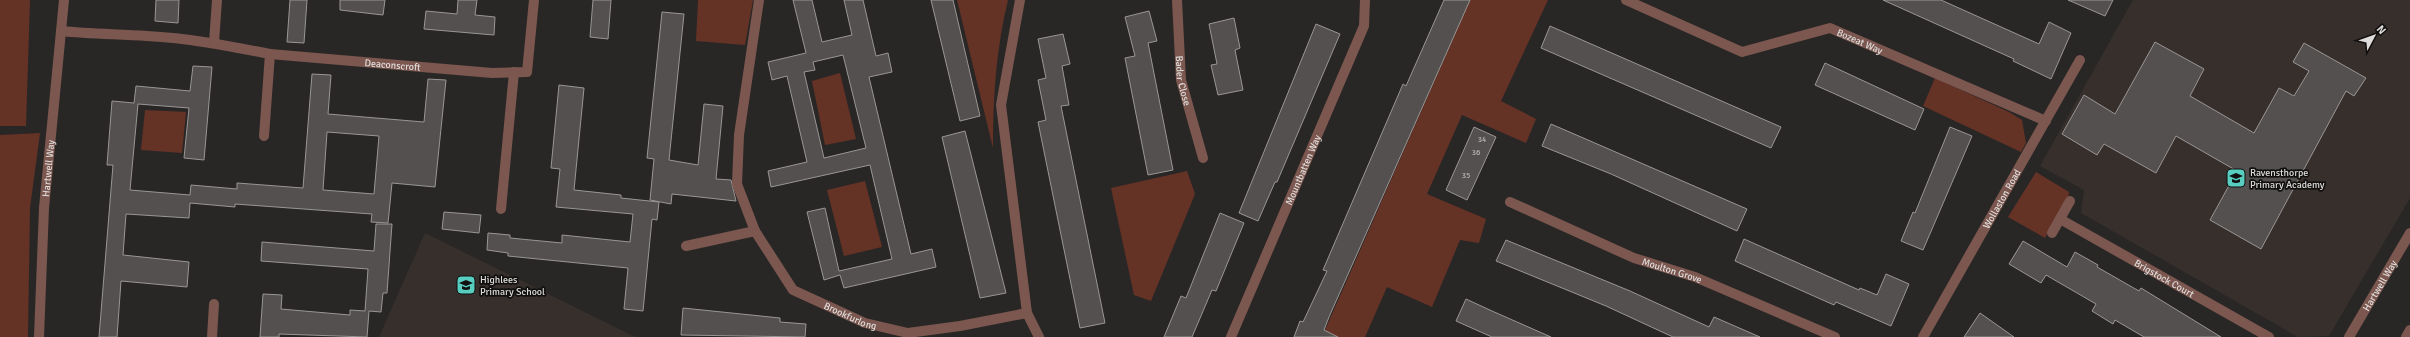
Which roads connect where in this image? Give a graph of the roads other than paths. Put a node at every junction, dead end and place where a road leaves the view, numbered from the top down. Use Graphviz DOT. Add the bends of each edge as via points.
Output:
graph roads {
  1 [pos="64,0"];
  2 [pos="217,0"];
  3 [pos="534,0"];
  4 [pos="759,0"];
  5 [pos="1020,0"];
  6 [pos="1177,0"];
  7 [pos="1365,0"];
  8 [pos="1626,0"];
  9 [pos="62,31"];
  10 [pos="214,43"];
  11 [pos="270,54"];
  12 [pos="2080,60"];
  13 [pos="514,72"];
  14 [pos="2046,121"];
  15 [pos="264,136"];
  16 [pos="1203,158"];
  17 [pos="2070,201"];
  18 [pos="1510,202"];
  19 [pos="501,209"];
  20 [pos="2060,219"];
  21 [pos="755,231"];
  22 [pos="2052,233"];
  23 [pos="2410,233"];
  24 [pos="686,246"];
  25 [pos="214,304"];
  26 [pos="1027,313"];
  27 [pos="2410,330"];
  28 [pos="39,337"];
  29 [pos="212,337"];
  30 [pos="1039,337"];
  31 [pos="1231,337"];
  32 [pos="1835,337"];
  33 [pos="1922,337"];
  34 [pos="2269,337"];
  35 [pos="2349,337"];
  36 [pos="2406,337"];
  1 -- 9 [label="street, Hartwell Way"];
  2 -- 10 [label="street"];
  3 -- 13 [label="street, Deaconscroft" via="527,72"];
  4 -- 21 [label="street, Brookfurlong" via="739,135 737,184"];
  5 -- 26 [label="street" via="1001,105"];
  6 -- 16 [label="street, Bader Close" via="1181,80"];
  7 -- 31 [label="street, Mountbatten Way" via="1364,26"];
  8 -- 14 [label="street, Bozeat Way" via="1742,52 1830,28"];
  9 -- 10 [label="street, Deaconscroft"];
  9 -- 28 [label="street, Hartwell Way" via="44,208"];
  10 -- 11 [label="street, Deaconscroft"];
  11 -- 13 [label="street, Deaconscroft" via="492,73"];
  11 -- 15 [label="street"];
  12 -- 14 [label="street, Wollaston Road"];
  13 -- 19 [label="street"];
  14 -- 33 [label="street, Wollaston Road"];
  17 -- 20 [label="street"];
  18 -- 32 [label="street, Moulton Grove" via="1634,258 1695,277"];
  20 -- 22 [label="street"];
  20 -- 34 [label="street, Brigstock Court"];
  21 -- 24 [label="street"];
  21 -- 26 [label="street, Brookfurlong" via="793,290 865,323 908,333"];
  23 -- 35 [label="street, Hartwell Way"];
  25 -- 29 [label="street"];
  26 -- 30 [label="street"];
  27 -- 36 [label="street"];
}
